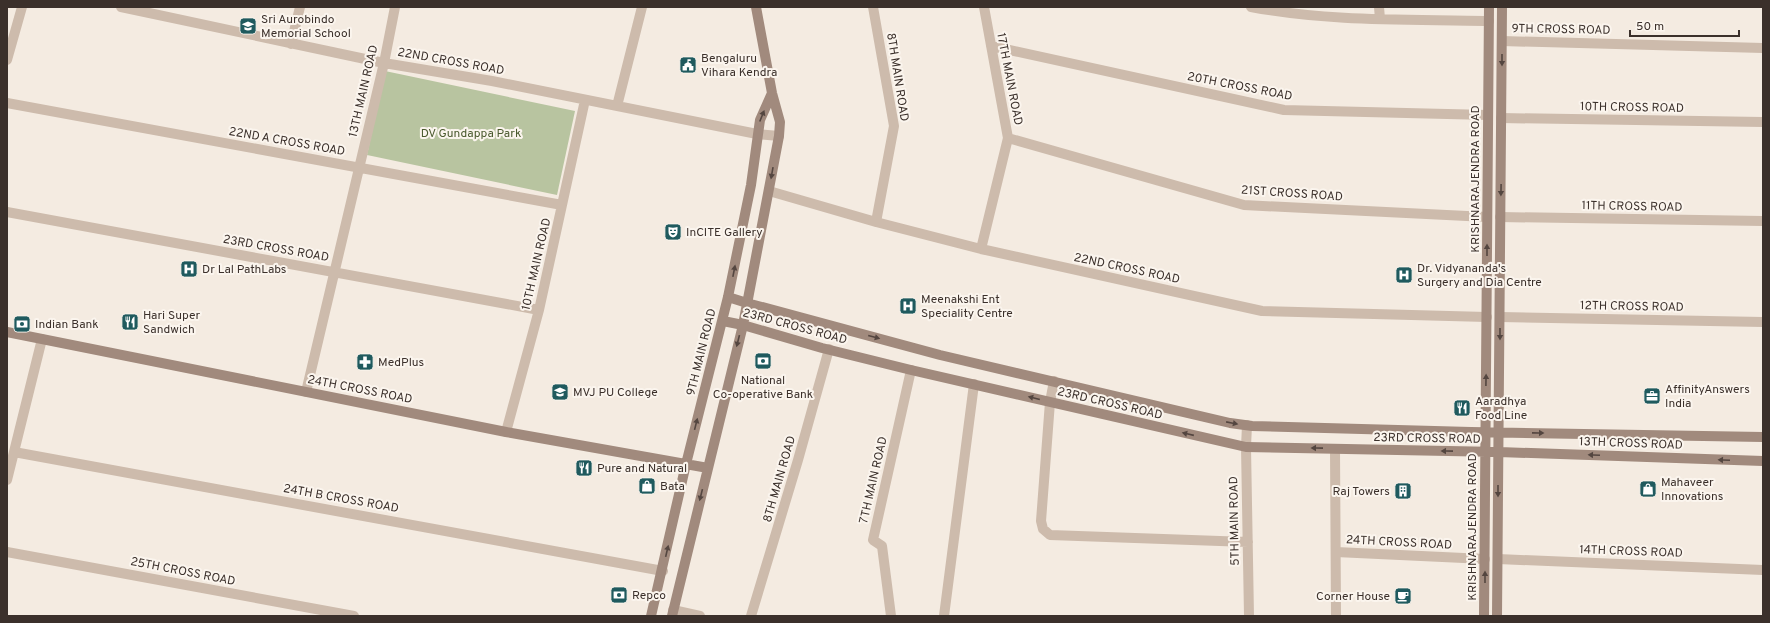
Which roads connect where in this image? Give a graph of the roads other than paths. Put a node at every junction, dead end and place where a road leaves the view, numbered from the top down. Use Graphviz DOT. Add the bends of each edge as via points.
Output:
graph roads {
  1 [pos="22,7"];
  2 [pos="120,7"];
  3 [pos="300,7"];
  4 [pos="395,7"];
  5 [pos="642,7"];
  6 [pos="756,7"];
  7 [pos="873,7"];
  8 [pos="984,7"];
  9 [pos="1251,7"];
  10 [pos="1379,7"];
  11 [pos="1489,7"];
  12 [pos="1502,7"];
  13 [pos="1380,19"];
  14 [pos="1489,21"];
  15 [pos="1502,41"];
  16 [pos="291,44"];
  17 [pos="991,46"];
  18 [pos="1763,48"];
  19 [pos="7,60"];
  20 [pos="384,63"];
  21 [pos="772,93"];
  22 [pos="586,100"];
  23 [pos="7,103"];
  24 [pos="617,106"];
  25 [pos="1488,115"];
  26 [pos="1501,118"];
  27 [pos="1763,122"];
  28 [pos="758,134"];
  29 [pos="779,136"];
  30 [pos="1008,138"];
  31 [pos="358,167"];
  32 [pos="769,191"];
  33 [pos="562,205"];
  34 [pos="7,212"];
  35 [pos="1487,217"];
  36 [pos="1500,217"];
  37 [pos="1763,221"];
  38 [pos="876,222"];
  39 [pos="981,249"];
  40 [pos="335,272"];
  41 [pos="728,297"];
  42 [pos="747,303"];
  43 [pos="540,310"];
  44 [pos="1487,317"];
  45 [pos="1500,317"];
  46 [pos="723,321"];
  47 [pos="1763,322"];
  48 [pos="742,325"];
  49 [pos="7,332"];
  50 [pos="42,339"];
  51 [pos="829,350"];
  52 [pos="911,370"];
  53 [pos="1054,381"];
  54 [pos="974,384"];
  55 [pos="306,392"];
  56 [pos="1050,402"];
  57 [pos="1247,425"];
  58 [pos="506,432"];
  59 [pos="1486,433"];
  60 [pos="1499,433"];
  61 [pos="1763,437"];
  62 [pos="1246,447"];
  63 [pos="1335,449"];
  64 [pos="14,452"];
  65 [pos="1486,452"];
  66 [pos="1499,452"];
  67 [pos="1763,461"];
  68 [pos="686,464"];
  69 [pos="708,468"];
  70 [pos="7,480"];
  71 [pos="1248,542"];
  72 [pos="7,552"];
  73 [pos="1336,552"];
  74 [pos="1485,559"];
  75 [pos="1498,559"];
  76 [pos="1763,570"];
  77 [pos="663,571"];
  78 [pos="672,613"];
  79 [pos="354,616"];
  80 [pos="651,616"];
  81 [pos="700,616"];
  82 [pos="752,616"];
  83 [pos="891,616"];
  84 [pos="944,616"];
  85 [pos="1249,616"];
  86 [pos="1336,616"];
  87 [pos="1484,616"];
  88 [pos="1497,616"];
  1 -- 19 [label="street"];
  2 -- 16 [label="street, 22ND CROSS ROAD"];
  3 -- 16 [label="street"];
  4 -- 20 [label="street, 13TH MAIN ROAD"];
  5 -- 24 [label="street"];
  6 -- 21 [label="main road"];
  7 -- 38 [label="street, 8TH MAIN ROAD" via="894,126"];
  8 -- 17 [label="street, 17TH MAIN ROAD"];
  9 -- 13 [label="street" via="1307,15"];
  10 -- 13 [label="street"];
  11 -- 14 [label="main road, KRISHNARAJENDRA ROAD"];
  12 -- 15 [label="main road"];
  13 -- 14 [label="street"];
  14 -- 25 [label="main road, KRISHNARAJENDRA ROAD"];
  15 -- 18 [label="street, 9TH CROSS ROAD"];
  15 -- 26 [label="main road, one-way"];
  16 -- 20 [label="street, 22ND CROSS ROAD"];
  17 -- 25 [label="street, 20TH CROSS ROAD" via="1284,110"];
  17 -- 30 [label="street, 17TH MAIN ROAD"];
  20 -- 22 [label="street, 22ND CROSS ROAD" via="492,80"];
  20 -- 31 [label="street, 13TH MAIN ROAD"];
  28 -- 21 [label="main road, 9TH MAIN ROAD, one-way" via="760,120"];
  21 -- 29 [label="main road" via="780,122"];
  22 -- 24 [label="street, 22ND CROSS ROAD"];
  22 -- 33 [label="street, 10TH MAIN ROAD"];
  23 -- 31 [label="street, 22ND A CROSS ROAD"];
  24 -- 28 [label="street, 22ND CROSS ROAD"];
  25 -- 35 [label="main road, KRISHNARAJENDRA ROAD"];
  26 -- 27 [label="street, 10TH CROSS ROAD"];
  26 -- 36 [label="main road, one-way"];
  28 -- 29 [label="street, 22ND CROSS ROAD"];
  41 -- 28 [label="main road, 9TH MAIN ROAD, one-way" via="751,186"];
  29 -- 32 [label="main road, one-way"];
  30 -- 35 [label="street, 21ST CROSS ROAD" via="1244,205"];
  30 -- 39 [label="street, 17TH MAIN ROAD"];
  31 -- 33 [label="street, 22ND A CROSS ROAD"];
  31 -- 40 [label="street, 13TH MAIN ROAD"];
  32 -- 38 [label="street, 22ND CROSS ROAD"];
  32 -- 42 [label="main road"];
  33 -- 43 [label="street, 10TH MAIN ROAD"];
  34 -- 40 [label="street, 23RD CROSS ROAD"];
  44 -- 35 [label="main road, KRISHNARAJENDRA ROAD, one-way"];
  36 -- 37 [label="street, 11TH CROSS ROAD"];
  36 -- 45 [label="main road"];
  38 -- 39 [label="street, 22ND CROSS ROAD"];
  39 -- 44 [label="street, 22ND CROSS ROAD" via="1262,310"];
  40 -- 43 [label="street, 23RD CROSS ROAD"];
  40 -- 55 [label="street, 13TH MAIN ROAD"];
  41 -- 42 [label="main road, 23RD CROSS ROAD"];
  41 -- 46 [label="main road, 9TH MAIN ROAD"];
  42 -- 48 [label="main road"];
  42 -- 53 [label="main road, 23RD CROSS ROAD, one-way" via="940,355"];
  43 -- 58 [label="street, 10TH MAIN ROAD"];
  59 -- 44 [label="main road, KRISHNARAJENDRA ROAD, one-way"];
  45 -- 47 [label="street, 12TH CROSS ROAD"];
  45 -- 60 [label="main road, one-way"];
  46 -- 48 [label="main road, 23RD CROSS ROAD"];
  68 -- 46 [label="main road, 9TH MAIN ROAD, one-way"];
  48 -- 51 [label="main road, 23RD CROSS ROAD"];
  48 -- 69 [label="main road, one-way"];
  49 -- 50 [label="main road, 24TH CROSS ROAD"];
  50 -- 55 [label="main road, 24TH CROSS ROAD"];
  50 -- 64 [label="street"];
  51 -- 52 [label="main road, 23RD CROSS ROAD"];
  51 -- 82 [label="street, 8TH MAIN ROAD"];
  52 -- 54 [label="main road, 23RD CROSS ROAD"];
  52 -- 83 [label="street, 7TH MAIN ROAD" via="874,540 882,546"];
  53 -- 56 [label="street"];
  53 -- 57 [label="main road, 23RD CROSS ROAD, one-way"];
  56 -- 54 [label="main road, 23RD CROSS ROAD, one-way"];
  54 -- 84 [label="street"];
  55 -- 58 [label="main road, 24TH CROSS ROAD"];
  62 -- 56 [label="main road, 23RD CROSS ROAD, one-way"];
  56 -- 71 [label="street" via="1041,521 1043,529 1050,535"];
  57 -- 59 [label="main road, 23RD CROSS ROAD"];
  57 -- 62 [label="street, 5TH MAIN ROAD"];
  58 -- 68 [label="main road, 24TH CROSS ROAD"];
  59 -- 60 [label="main road, 23RD CROSS ROAD"];
  59 -- 65 [label="main road, KRISHNARAJENDRA ROAD"];
  60 -- 61 [label="main road, 13TH CROSS ROAD, one-way"];
  60 -- 66 [label="main road"];
  63 -- 62 [label="main road, 23RD CROSS ROAD, one-way"];
  62 -- 71 [label="street, 5TH MAIN ROAD"];
  65 -- 63 [label="main road, 23RD CROSS ROAD, one-way"];
  63 -- 73 [label="street"];
  64 -- 70 [label="street"];
  64 -- 77 [label="street, 24TH B CROSS ROAD"];
  65 -- 66 [label="main road, 23RD CROSS ROAD"];
  65 -- 74 [label="main road, KRISHNARAJENDRA ROAD"];
  67 -- 66 [label="main road, 13TH CROSS ROAD, one-way"];
  66 -- 75 [label="main road, one-way"];
  68 -- 69 [label="main road, 24TH CROSS ROAD"];
  77 -- 68 [label="main road, 9TH MAIN ROAD, one-way"];
  69 -- 78 [label="main road, one-way"];
  71 -- 85 [label="street, 5TH MAIN ROAD"];
  72 -- 79 [label="street, 25TH CROSS ROAD"];
  73 -- 74 [label="street, 24TH CROSS ROAD"];
  73 -- 86 [label="street"];
  87 -- 74 [label="main road, KRISHNARAJENDRA ROAD, one-way"];
  75 -- 76 [label="street, 14TH CROSS ROAD"];
  75 -- 88 [label="main road"];
  77 -- 80 [label="main road, 9TH MAIN ROAD"];
  78 -- 81 [label="street"];
}
